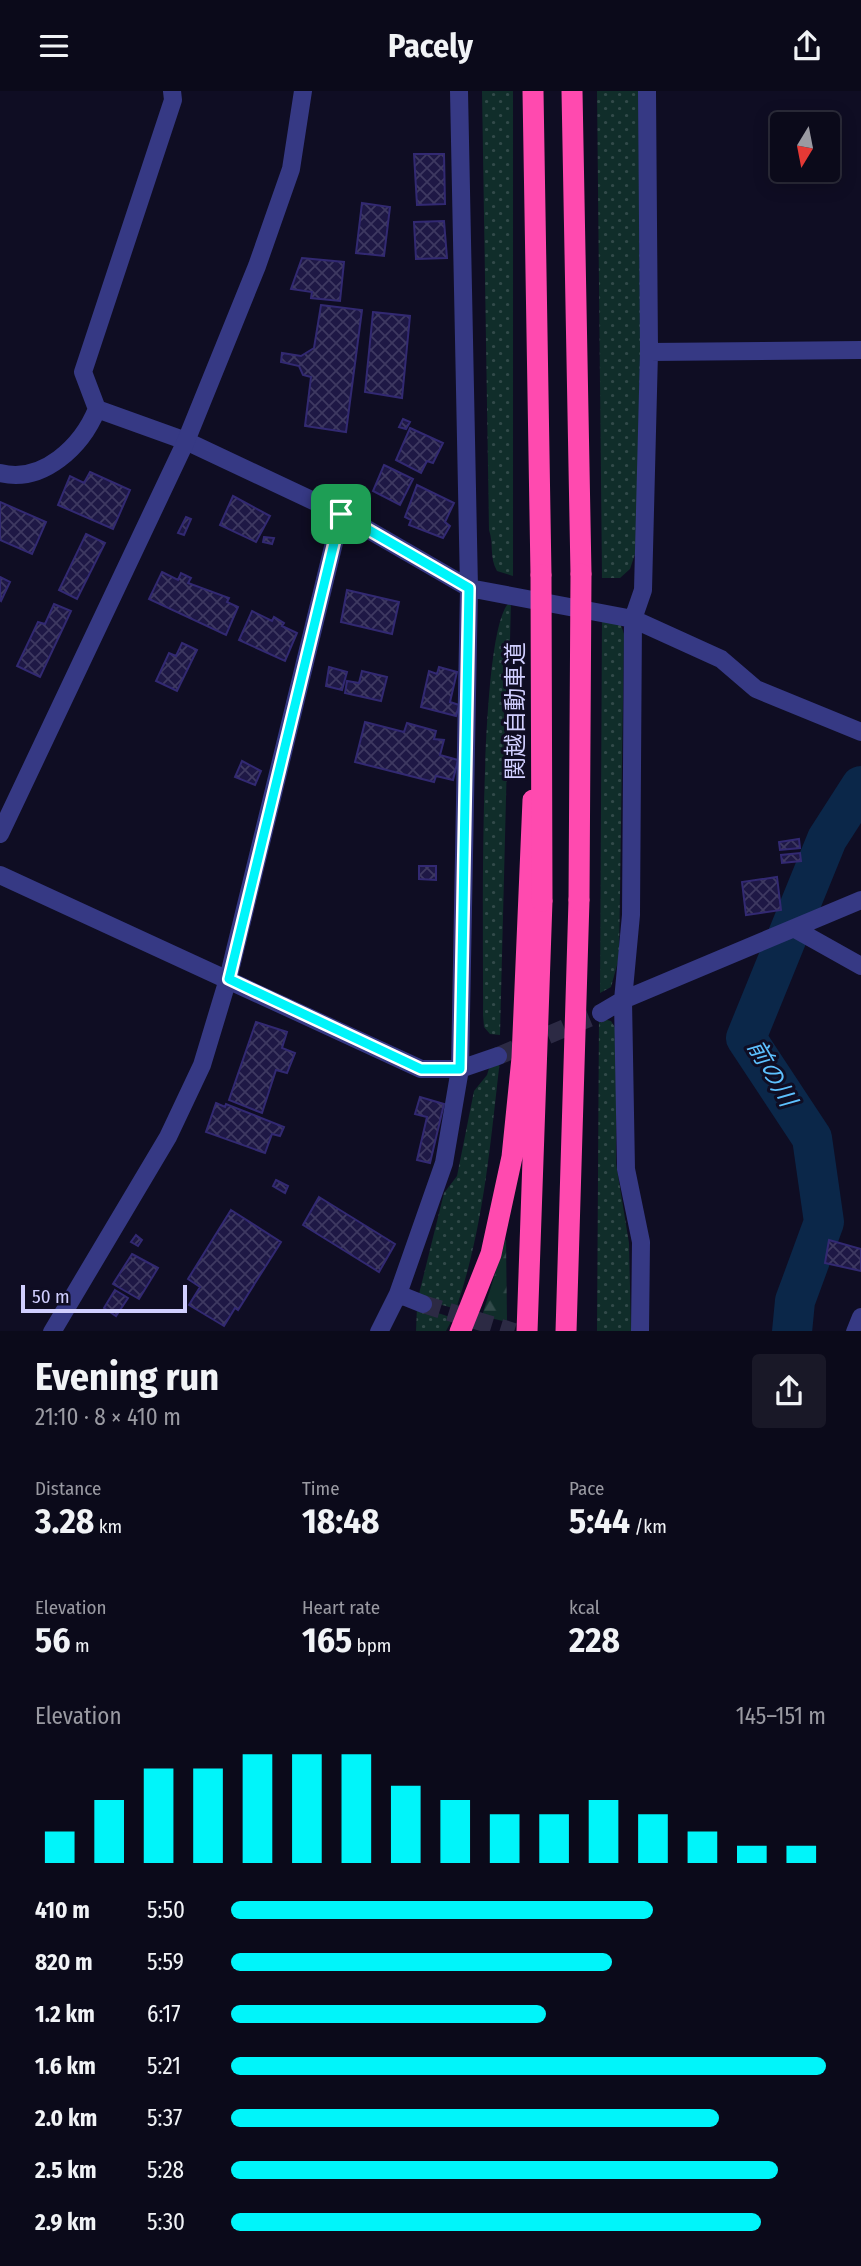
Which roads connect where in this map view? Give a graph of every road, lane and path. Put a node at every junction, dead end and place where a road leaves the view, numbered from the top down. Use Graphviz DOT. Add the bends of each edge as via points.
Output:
graph roads {
  1 [pos="172,91"];
  2 [pos="303,91"];
  3 [pos="459,91"];
  4 [pos="533,91"];
  5 [pos="572,91"];
  6 [pos="647,91"];
  7 [pos="861,350"];
  8 [pos="649,352"];
  9 [pos="97,409"];
  10 [pos="186,441"];
  11 [pos="0,473"];
  12 [pos="341,514"];
  13 [pos="469,588"];
  14 [pos="632,619"];
  15 [pos="861,732"];
  16 [pos="0,834"];
  17 [pos="0,875"];
  18 [pos="535,900"];
  19 [pos="861,900"];
  20 [pos="794,929"];
  21 [pos="861,966"];
  22 [pos="229,979"];
  23 [pos="624,1000"];
  24 [pos="601,1013"];
  25 [pos="498,1056"];
  26 [pos="460,1069"];
  27 [pos="398,1294"];
  28 [pos="423,1304"];
  29 [pos="53,1331"];
  30 [pos="380,1331"];
  31 [pos="460,1331"];
  32 [pos="527,1331"];
  33 [pos="568,1331"];
  34 [pos="640,1331"];
  1 -- 9 [label="street" via="173,100 83,372"];
  2 -- 10 [label="street" via="291,169"];
  3 -- 13 [label="street"];
  4 -- 18 [label="highway, 関越自動車道, bridge" via="541,575"];
  5 -- 33 [label="highway, bridge" via="581,574 579,900"];
  6 -- 8 [label="street"];
  7 -- 8 [label="street"];
  8 -- 14 [label="street" via="643,590"];
  9 -- 10 [label="street"];
  9 -- 11 [label="street" via="89,430 48,468 15,477"];
  10 -- 12 [label="street"];
  10 -- 16 [label="street"];
  12 -- 13 [label="street"];
  12 -- 22 [label="street"];
  13 -- 14 [label="street"];
  13 -- 26 [label="street"];
  14 -- 15 [label="street" via="721,659 756,689"];
  14 -- 23 [label="street" via="631,915"];
  17 -- 22 [label="street"];
  18 -- 31 [label="highway" via="512,1157 491,1254"];
  18 -- 32 [label="highway, 関越自動車道"];
  19 -- 20 [label="street"];
  20 -- 21 [label="street"];
  20 -- 23 [label="street"];
  22 -- 26 [label="street" via="421,1069"];
  22 -- 29 [label="street" via="202,1065 169,1137"];
  23 -- 24 [label="street"];
  23 -- 34 [label="street" via="626,1169 641,1242"];
  25 -- 26 [label="street"];
  26 -- 27 [label="street" via="444,1163"];
  27 -- 28 [label="street"];
  27 -- 30 [label="street"];
}
